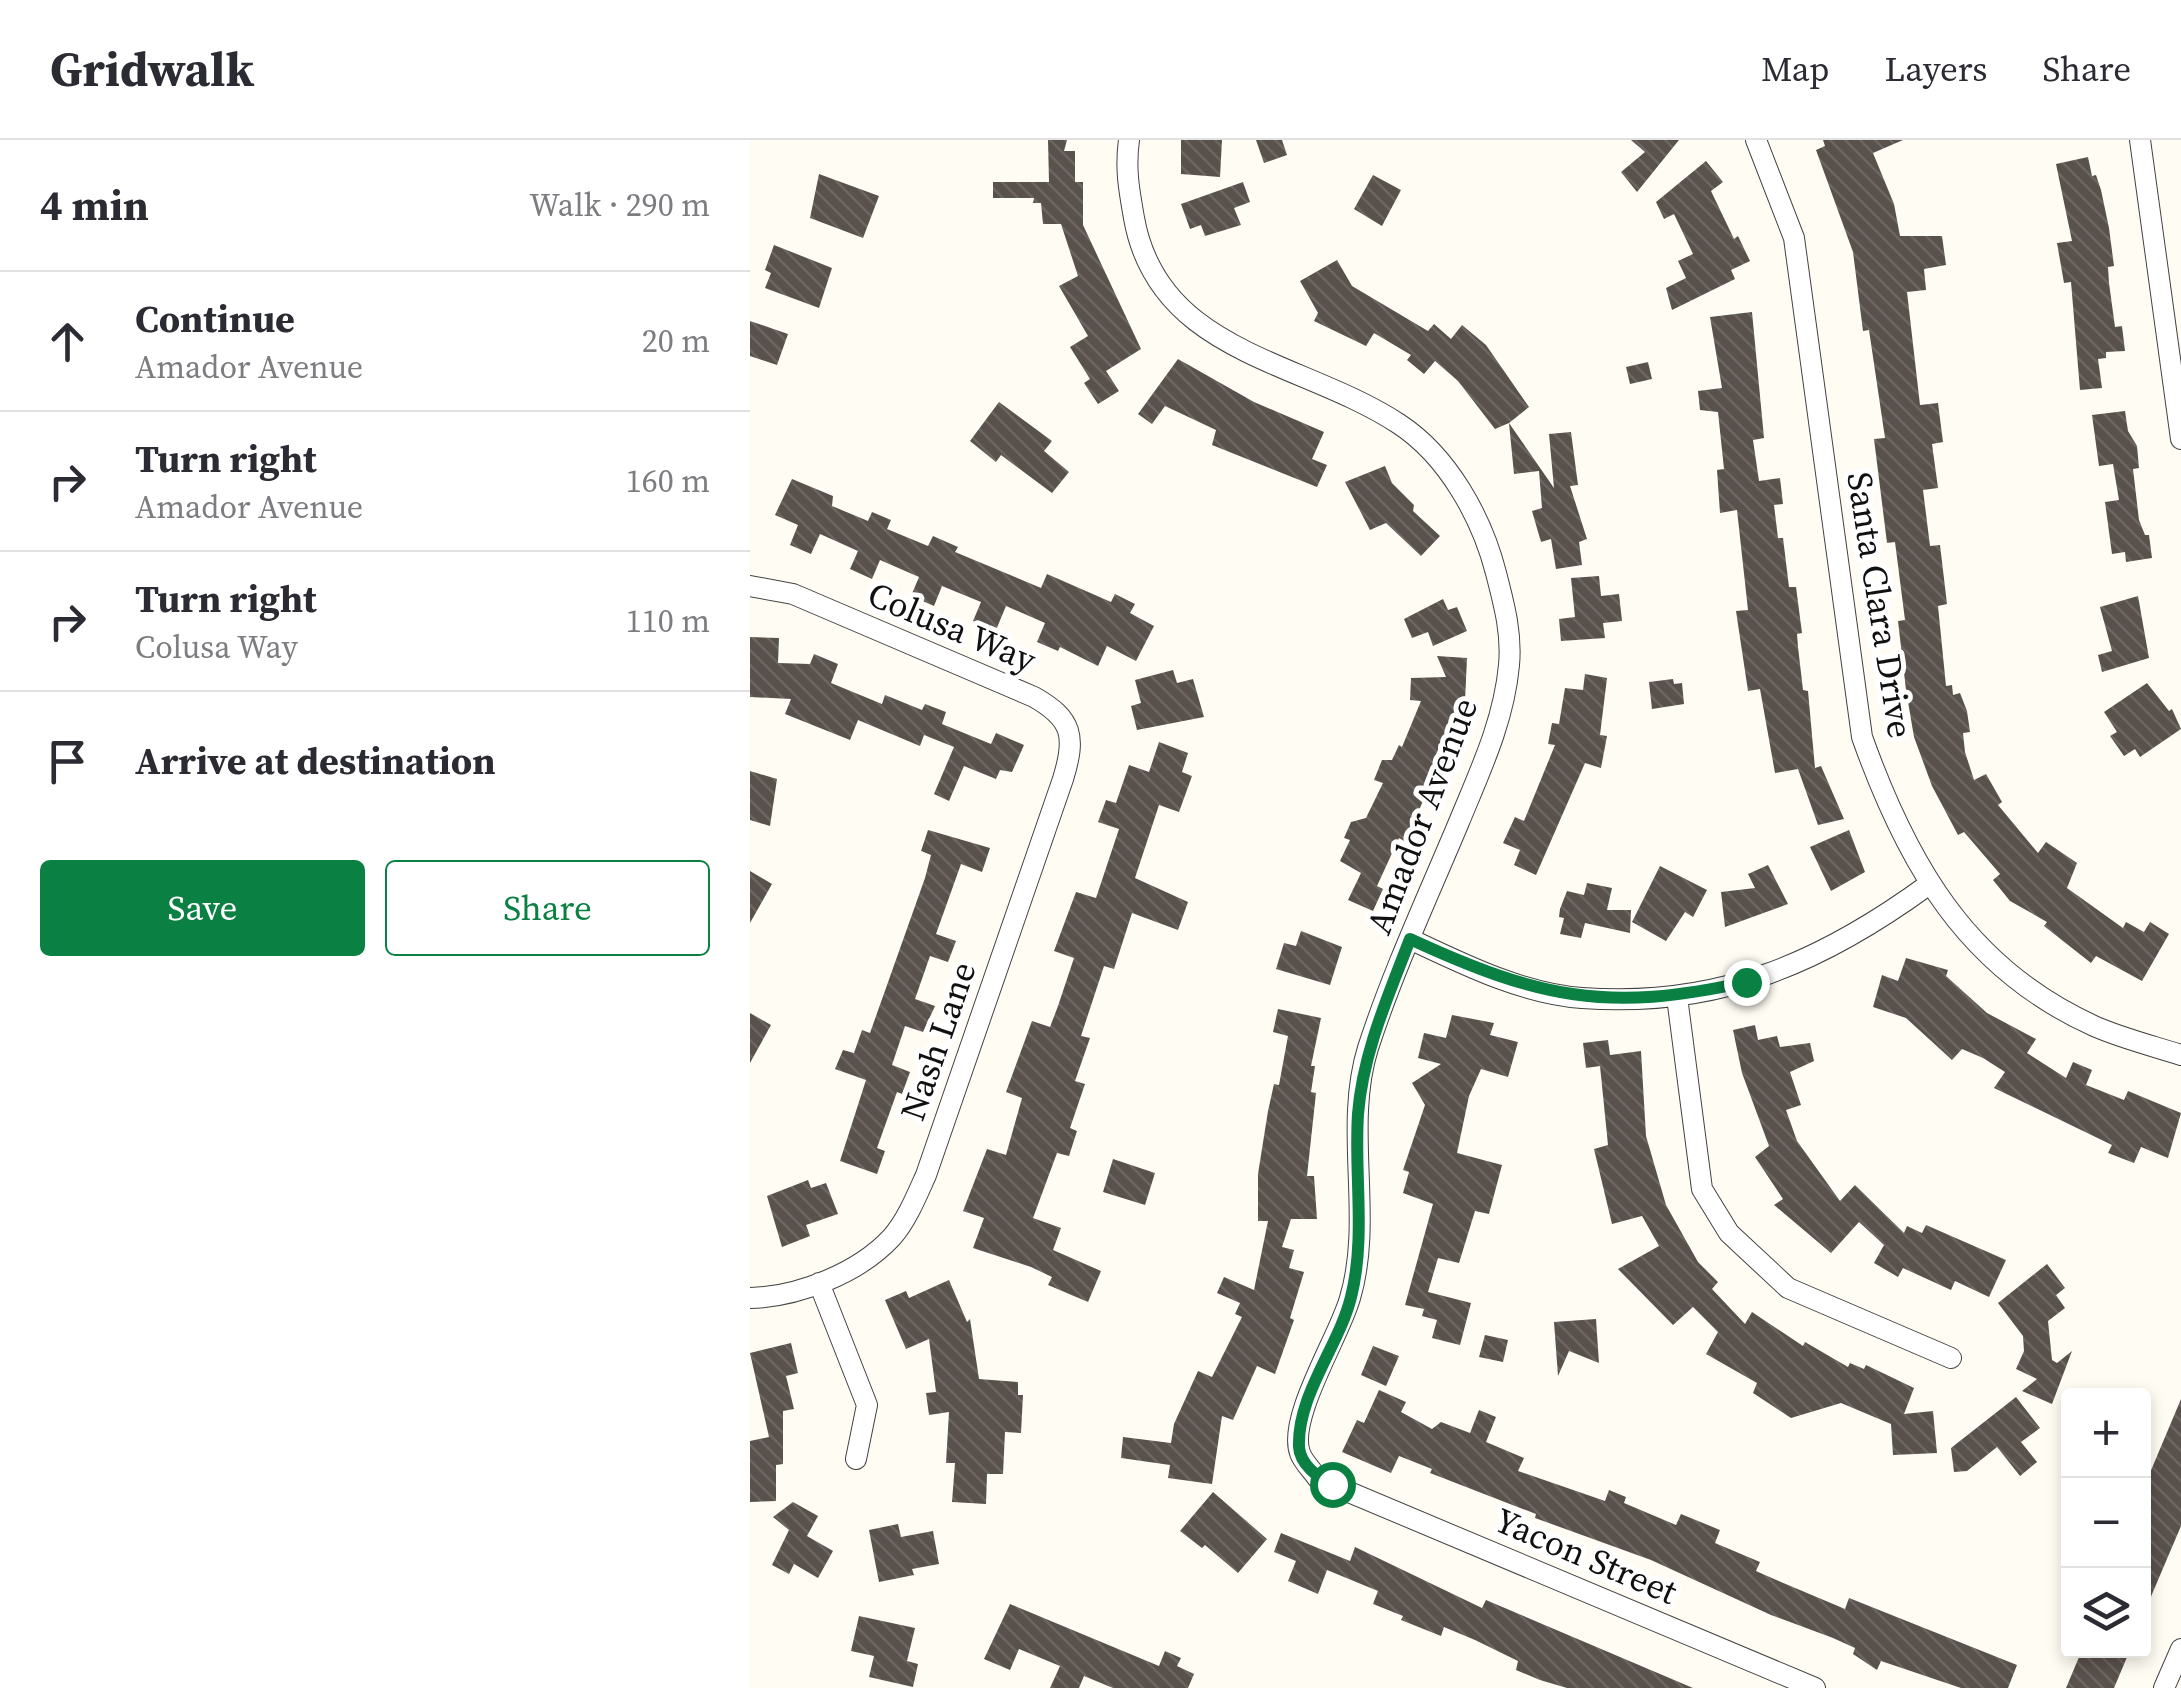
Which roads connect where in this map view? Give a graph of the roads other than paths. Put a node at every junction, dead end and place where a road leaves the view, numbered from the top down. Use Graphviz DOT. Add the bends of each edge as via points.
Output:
graph roads {
  1 [pos="1129,140"];
  2 [pos="1756,140"];
  3 [pos="2140,140"];
  4 [pos="2181,439"];
  5 [pos="750,586"];
  6 [pos="1062,779"];
  7 [pos="1928,885"];
  8 [pos="1410,939"];
  9 [pos="1677,998"];
  10 [pos="2181,1055"];
  11 [pos="819,1283"];
  12 [pos="750,1298"];
  13 [pos="1952,1358"];
  14 [pos="856,1459"];
  15 [pos="1332,1484"];
  16 [pos="2181,1649"];
  17 [pos="1815,1688"];
  18 [pos="2164,1688"];
  1 -- 8 [label="street, Amador Avenue" via="1125,170 1139,246 1156,281 1189,318 1230,345 1404,426 1458,484 1488,543 1510,630 1497,730"];
  2 -- 7 [label="street, Santa Clara Drive" via="1794,238 1862,737 1889,814"];
  3 -- 4 [label="street"];
  5 -- 6 [label="street, Colusa Way" via="792,594 1060,711 1070,736"];
  6 -- 11 [label="street, Nash Lane" via="926,1175 892,1237"];
  7 -- 9 [label="street" via="1812,960"];
  7 -- 10 [label="street, Santa Clara Drive" via="1982,948 2034,990 2094,1026"];
  8 -- 9 [label="street" via="1484,973 1579,998"];
  8 -- 15 [label="street, Amador Avenue" via="1367,1052 1351,1296 1299,1425 1300,1453 1318,1479"];
  9 -- 13 [label="street" via="1702,1189 1729,1233 1788,1288"];
  11 -- 12 [label="street"];
  11 -- 14 [label="street" via="868,1406"];
  15 -- 17 [label="street, Yacon Street"];
  16 -- 18 [label="street"];
}
